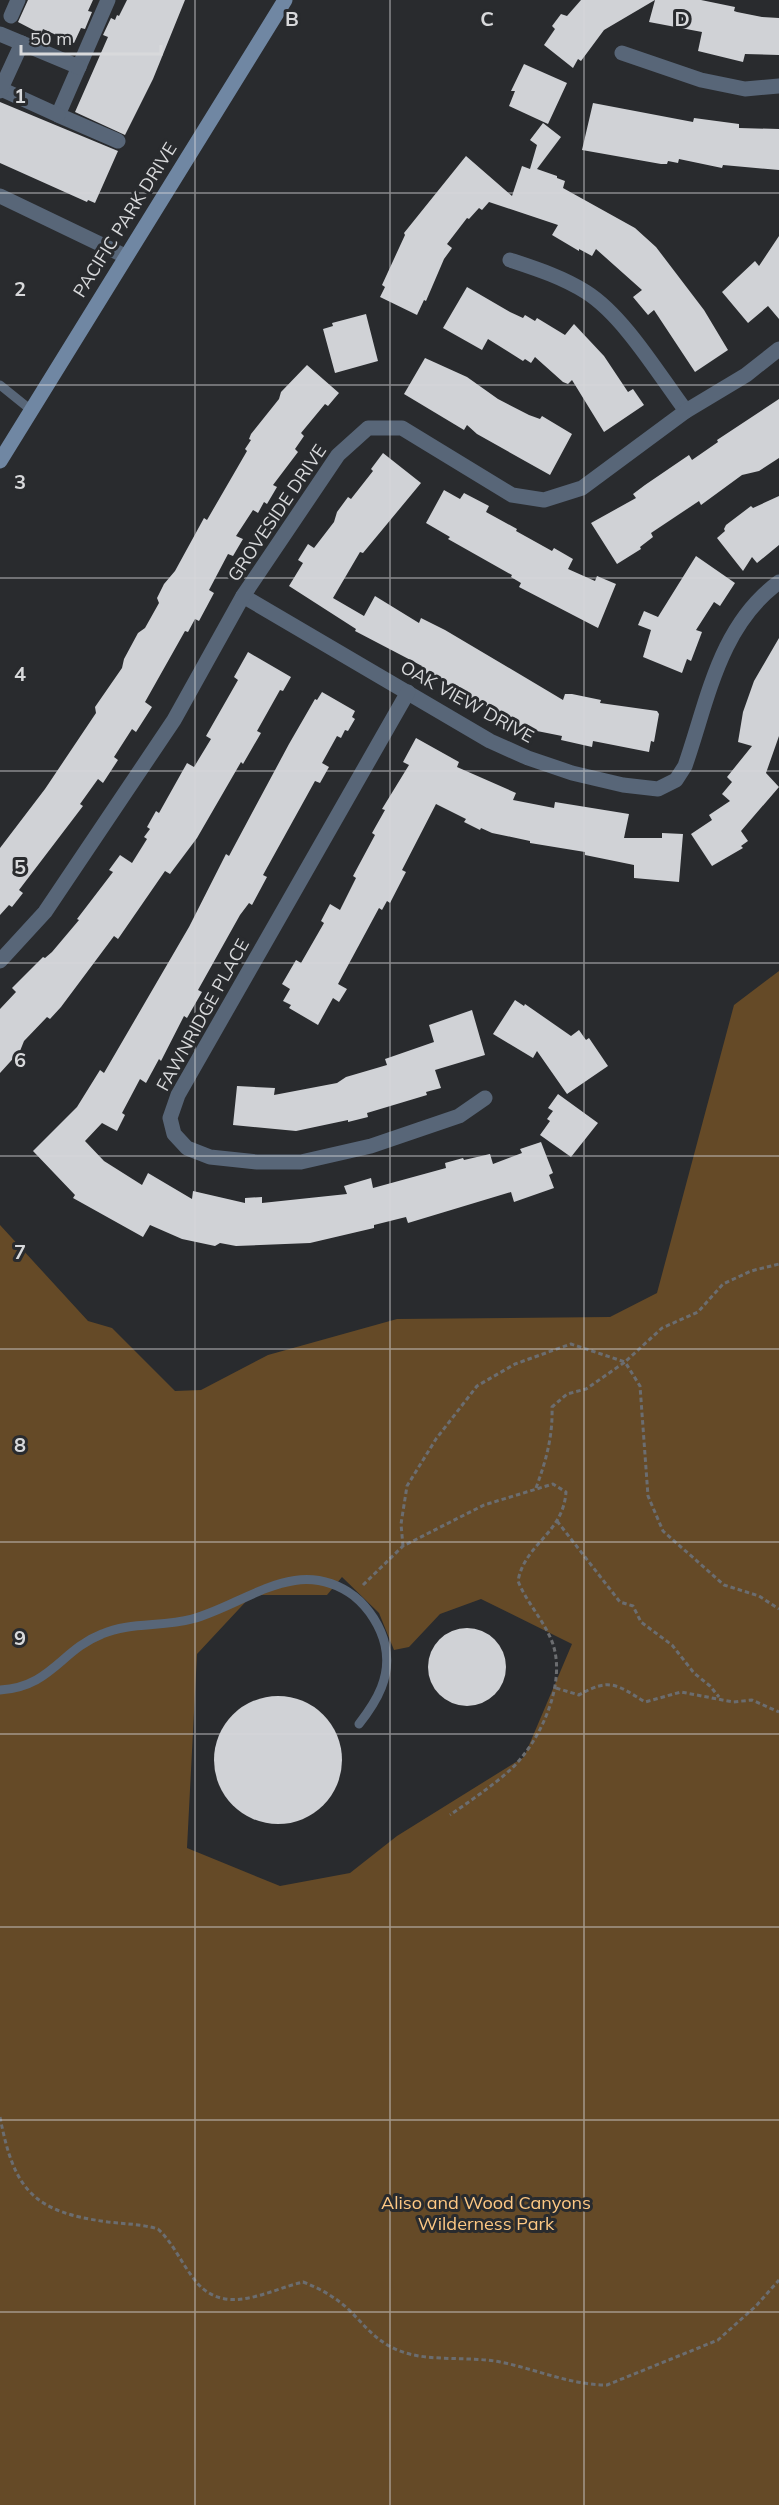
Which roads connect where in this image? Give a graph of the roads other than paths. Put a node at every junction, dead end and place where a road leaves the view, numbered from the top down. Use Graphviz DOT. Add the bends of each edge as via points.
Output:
graph roads {
  1 [pos="18,0"];
  2 [pos="108,0"];
  3 [pos="285,0"];
  4 [pos="11,16"];
  5 [pos="0,34"];
  6 [pos="22,43"];
  7 [pos="622,53"];
  8 [pos="79,67"];
  9 [pos="779,86"];
  10 [pos="0,90"];
  11 [pos="58,115"];
  12 [pos="118,141"];
  13 [pos="0,196"];
  14 [pos="125,256"];
  15 [pos="510,260"];
  16 [pos="779,349"];
  17 [pos="0,385"];
  18 [pos="31,410"];
  19 [pos="686,411"];
  20 [pos="0,461"];
  21 [pos="779,582"];
  22 [pos="243,596"];
  23 [pos="408,692"];
  24 [pos="0,961"];
  25 [pos="485,1098"];
  26 [pos="0,1690"];
  27 [pos="359,1724"];
  1 -- 4 [label="street"];
  2 -- 8 [label="street"];
  3 -- 14 [label="main road, PACIFIC PARK DRIVE"];
  5 -- 6 [label="street"];
  6 -- 8 [label="street"];
  6 -- 10 [label="street"];
  7 -- 9 [label="street" via="745,89"];
  8 -- 11 [label="street"];
  10 -- 11 [label="street"];
  11 -- 12 [label="street"];
  13 -- 14 [label="street"];
  14 -- 18 [label="main road, PACIFIC PARK DRIVE"];
  15 -- 19 [label="street" via="554,274 588,293 613,314"];
  16 -- 19 [label="street, GROVESIDE DRIVE" via="746,375"];
  17 -- 18 [label="lane"];
  18 -- 20 [label="main road, PACIFIC PARK DRIVE"];
  19 -- 22 [label="street, GROVESIDE DRIVE" via="582,488 544,500 512,495 402,428 368,428 338,455"];
  21 -- 23 [label="street, OAK VIEW DRIVE" via="735,628 718,662 685,766 676,780 658,789 572,773 528,758 490,741"];
  22 -- 23 [label="street, OAK VIEW DRIVE"];
  22 -- 24 [label="street, GROVESIDE DRIVE" via="155,749 45,912"];
  23 -- 25 [label="street, FAWNRIDGE PLACE" via="178,1095 170,1118 174,1134 187,1148 210,1157 301,1162 372,1146 459,1116"];
  26 -- 27 [label="lane" via="15,1689 46,1676 79,1647 102,1634 183,1622 294,1580 322,1580 352,1595 374,1618 381,1632 387,1656 380,1694"];
}
